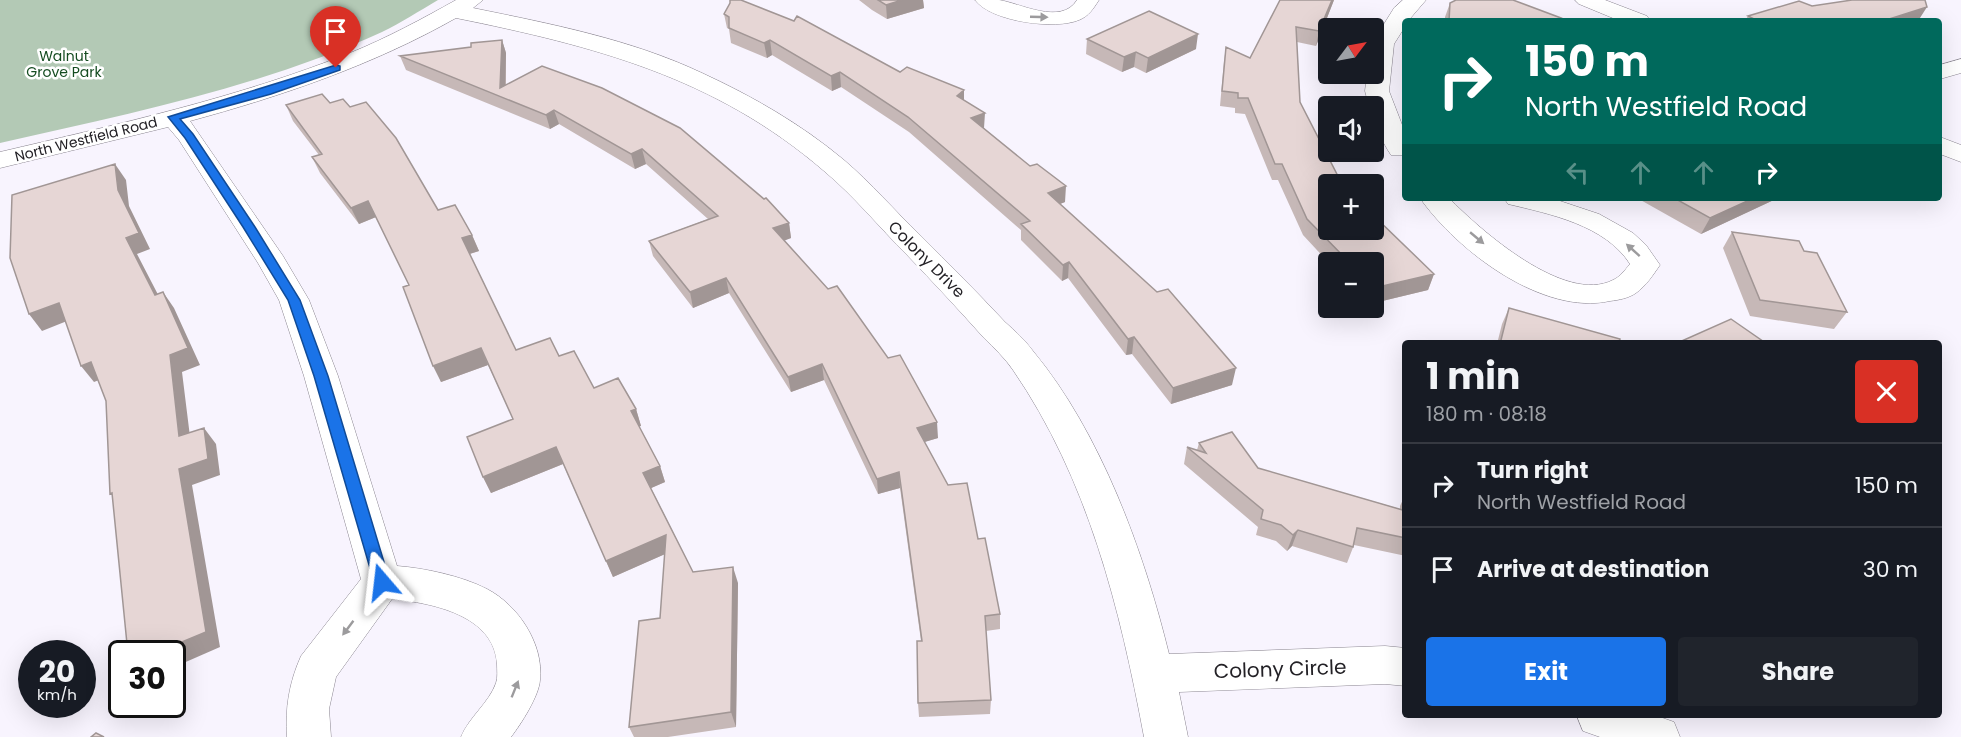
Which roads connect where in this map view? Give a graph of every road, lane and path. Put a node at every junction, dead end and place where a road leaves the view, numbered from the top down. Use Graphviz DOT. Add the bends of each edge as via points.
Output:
graph roads {
  1 [pos="986,0"];
  2 [pos="1088,0"];
  3 [pos="1415,0"];
  4 [pos="1586,0"];
  5 [pos="464,5"];
  6 [pos="1631,18"];
  7 [pos="1961,66"];
  8 [pos="1942,71"];
  9 [pos="173,117"];
  10 [pos="1942,146"];
  11 [pos="1402,149"];
  12 [pos="1961,154"];
  13 [pos="0,160"];
  14 [pos="1437,201"];
  15 [pos="1530,201"];
  16 [pos="382,582"];
  17 [pos="1402,667"];
  18 [pos="1154,674"];
  19 [pos="1605,718"];
  20 [pos="309,737"];
  21 [pos="483,737"];
  22 [pos="1166,737"];
  23 [pos="1658,737"];
  1 -- 2 [label="street, one-way" via="1002,10 1040,18 1079,12"];
  3 -- 11 [label="street" via="1383,44 1377,91 1386,121"];
  4 -- 6 [label="street"];
  5 -- 9 [label="street, North Westfield Road" via="376,52 336,68"];
  5 -- 18 [label="street, Colony Drive" via="692,77 767,117 837,168 1022,359 1065,425 1102,504 1137,601"];
  7 -- 8 [label="street"];
  9 -- 13 [label="street, North Westfield Road"];
  9 -- 16 [label="street" via="294,300 321,376"];
  10 -- 12 [label="street"];
  14 -- 15 [label="street, one-way" via="1513,267 1563,293 1600,296 1620,290 1645,265 1640,254 1590,220"];
  16 -- 20 [label="street, one-way" via="316,670 307,709"];
  21 -- 16 [label="street, one-way" via="506,709 519,681 517,653 505,627 473,601 422,585"];
  17 -- 18 [label="street, Colony Circle"];
  18 -- 22 [label="street, Colony Drive"];
  19 -- 23 [label="street"];
}
